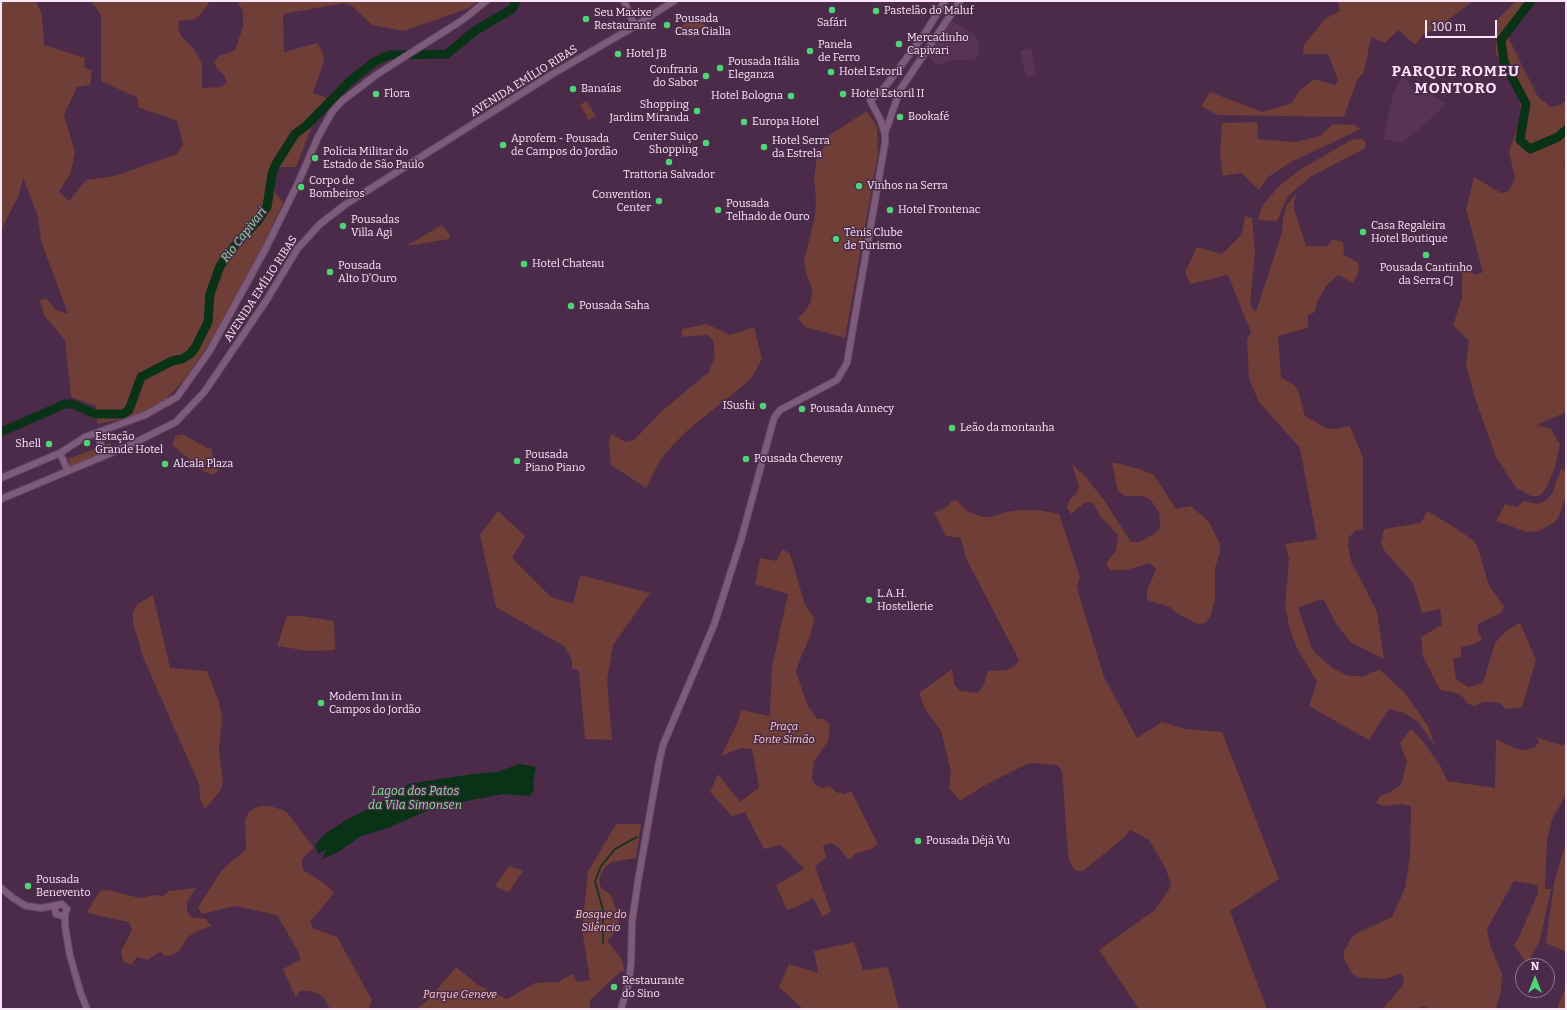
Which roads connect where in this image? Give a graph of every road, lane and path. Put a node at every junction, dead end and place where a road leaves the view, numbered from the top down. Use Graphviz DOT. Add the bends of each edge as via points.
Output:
graph roads {
  1 [pos="486,1"];
  2 [pos="624,1"];
  3 [pos="674,1"];
  4 [pos="944,1"];
  5 [pos="960,1"];
  6 [pos="635,26"];
  7 [pos="891,110"];
  8 [pos="877,111"];
  9 [pos="884,134"];
  10 [pos="96,433"];
  11 [pos="60,453"];
  12 [pos="100,458"];
  13 [pos="68,471"];
  14 [pos="1,478"];
  15 [pos="1,499"];
  16 [pos="1,888"];
  17 [pos="88,1009"];
  18 [pos="621,1009"];
  1 -- 10 [label="street" via="371,79 332,112 266,248 209,352 177,397 145,415"];
  2 -- 6 [label="street"];
  3 -- 6 [label="street, AVENIDA EMÍLIO RIBAS"];
  4 -- 8 [label="street" via="923,36 882,91 871,101"];
  5 -- 7 [label="street" via="907,78"];
  6 -- 12 [label="street, AVENIDA EMÍLIO RIBAS" via="551,75 346,204 320,224 298,248 205,391 187,412 162,431"];
  7 -- 8 [label="street"];
  7 -- 9 [label="street"];
  8 -- 9 [label="street"];
  9 -- 18 [label="street" via="882,162 845,369 836,380 780,410 774,418 741,540 714,625 663,745 638,881 632,922 631,964"];
  10 -- 11 [label="street" via="77,441"];
  10 -- 12 [label="street" via="101,444"];
  11 -- 13 [label="street"];
  11 -- 14 [label="street"];
  12 -- 13 [label="street, AVENIDA EMÍLIO RIBAS"];
  13 -- 15 [label="street, AVENIDA EMÍLIO RIBAS"];
  16 -- 17 [label="street" via="26,906 59,912 65,926 70,956 81,994"];
}
